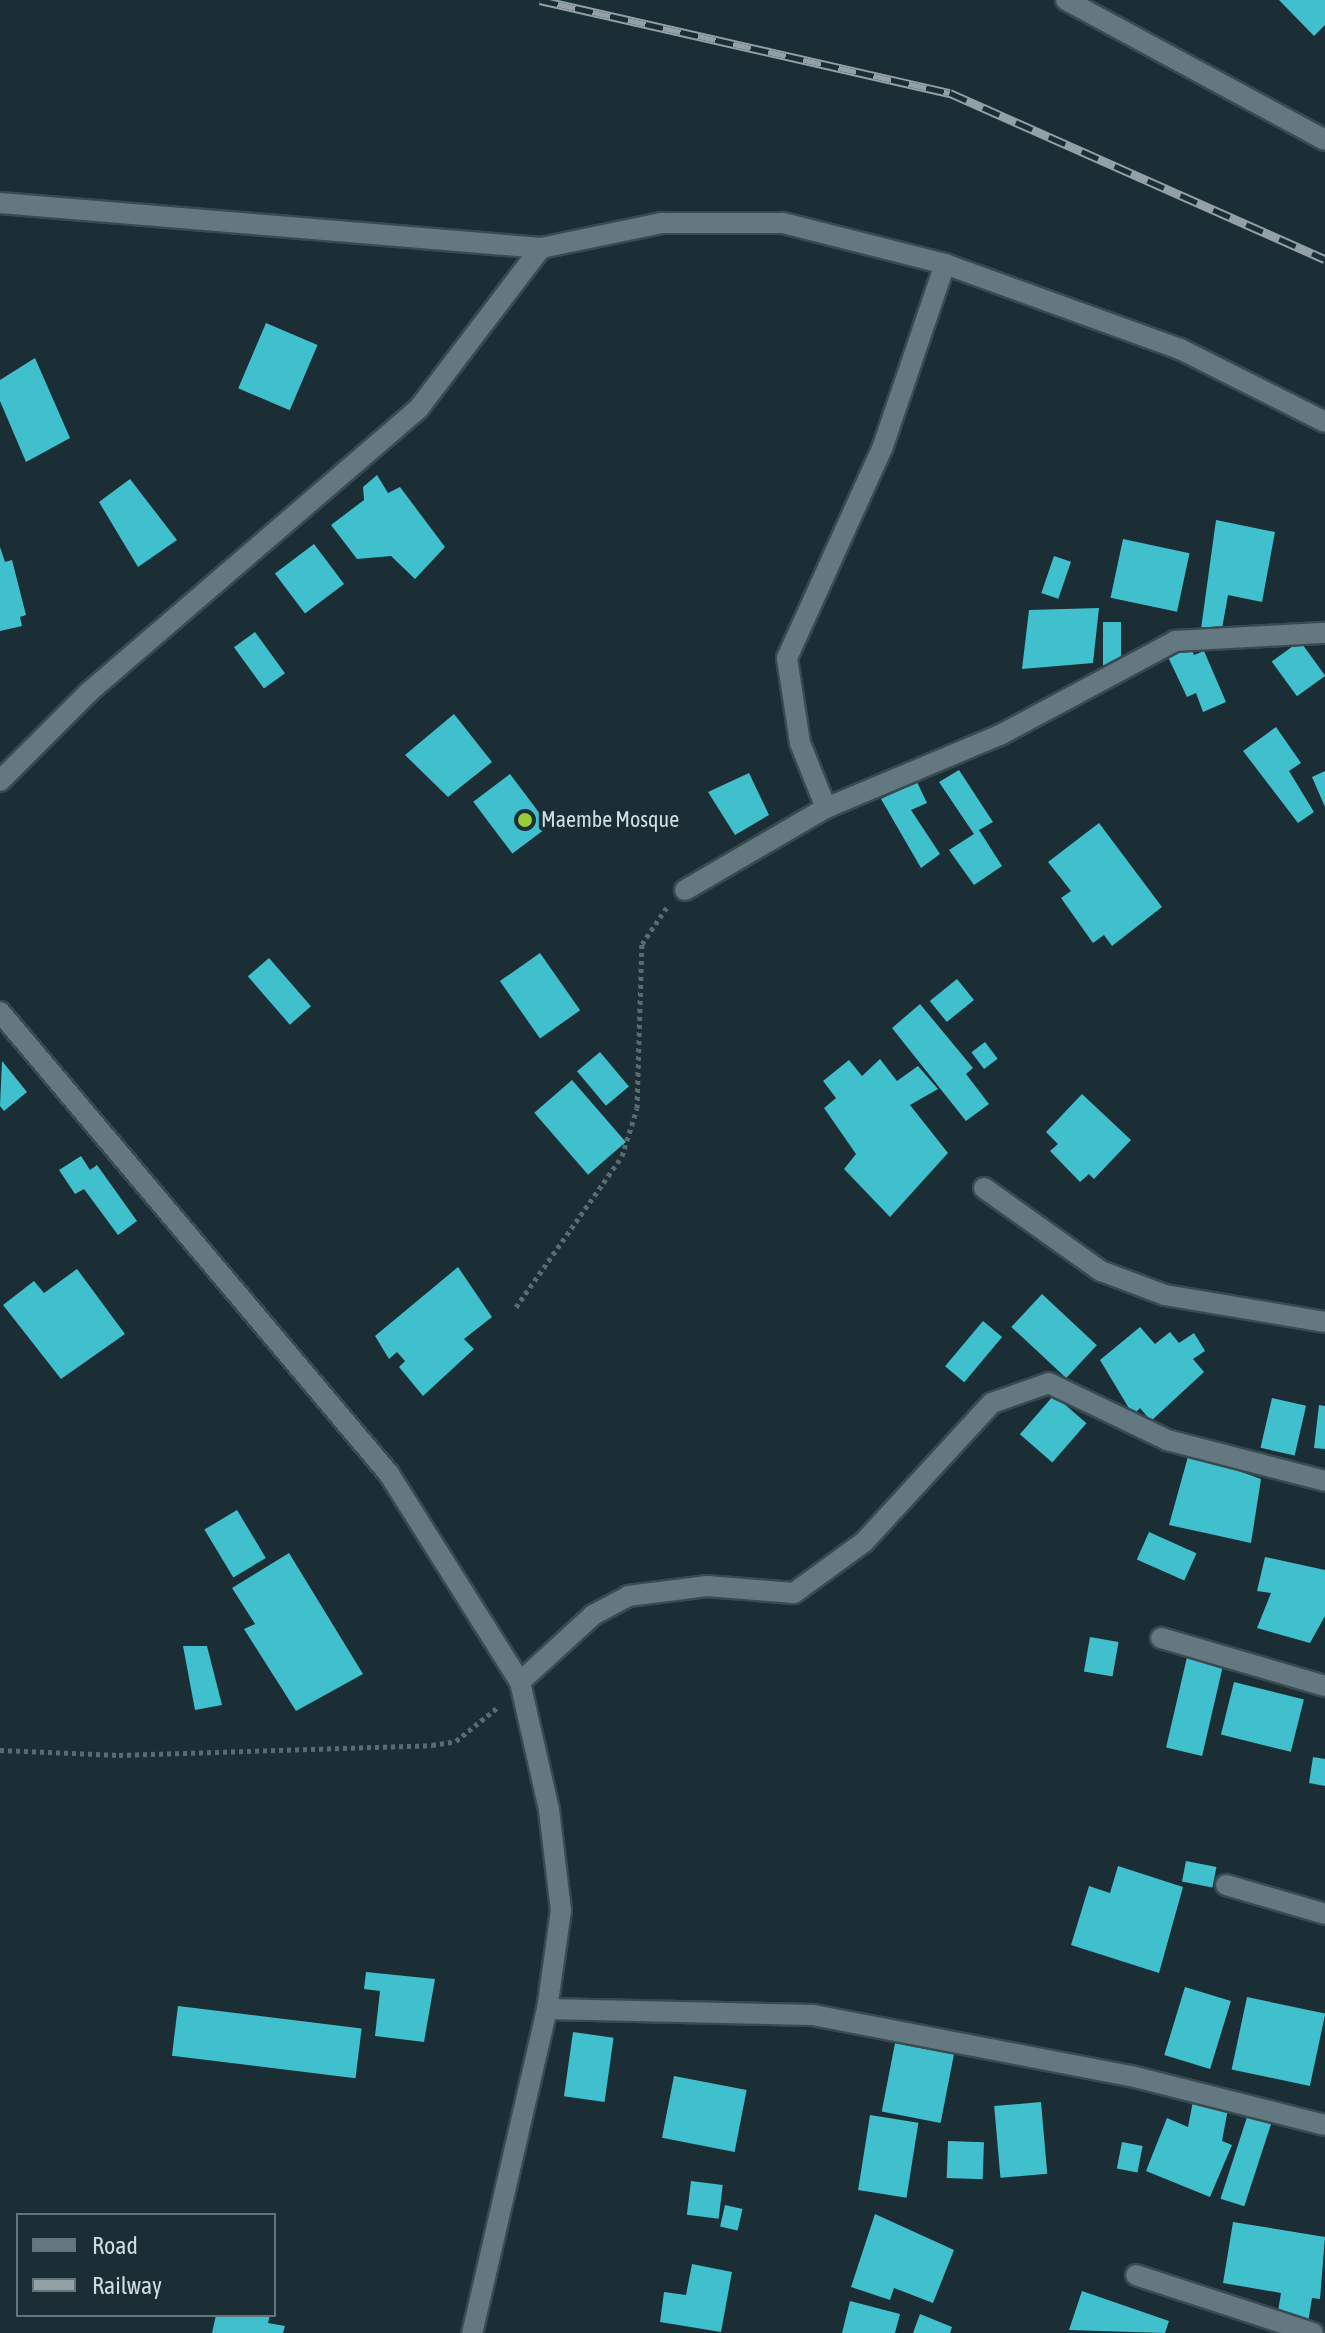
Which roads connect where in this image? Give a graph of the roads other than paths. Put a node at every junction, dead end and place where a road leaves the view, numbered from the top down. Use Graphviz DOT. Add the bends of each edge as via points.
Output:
graph roads {
  1 [pos="1066,0"];
  2 [pos="1325,140"];
  3 [pos="0,203"];
  4 [pos="541,248"];
  5 [pos="945,264"];
  6 [pos="1325,422"];
  7 [pos="1325,633"];
  8 [pos="0,781"];
  9 [pos="826,808"];
  10 [pos="685,890"];
  11 [pos="0,1012"];
  12 [pos="984,1188"];
  13 [pos="1325,1322"];
  14 [pos="1325,1481"];
  15 [pos="1161,1638"];
  16 [pos="520,1682"];
  17 [pos="1325,1686"];
  18 [pos="1226,1885"];
  19 [pos="1325,1914"];
  20 [pos="547,2009"];
  21 [pos="1325,2125"];
  22 [pos="1136,2275"];
  23 [pos="472,2333"];
  24 [pos="1313,2333"];
  1 -- 2 [label="street"];
  3 -- 4 [label="street"];
  4 -- 5 [label="street" via="662,223 783,223"];
  4 -- 8 [label="street" via="419,408 89,692"];
  5 -- 6 [label="street" via="1180,349"];
  5 -- 9 [label="street" via="883,446 787,658 800,743"];
  7 -- 9 [label="street" via="1175,641 1000,735"];
  9 -- 10 [label="street"];
  11 -- 16 [label="street" via="389,1474"];
  12 -- 13 [label="street" via="1101,1271 1165,1295"];
  14 -- 16 [label="street" via="1167,1440 1049,1383 992,1403 864,1542 794,1593 707,1586 628,1596 593,1615"];
  15 -- 17 [label="street"];
  16 -- 20 [label="street" via="549,1810 561,1910"];
  18 -- 19 [label="street"];
  20 -- 21 [label="street" via="813,2015 1131,2076"];
  20 -- 23 [label="street"];
  22 -- 24 [label="street"];
}
